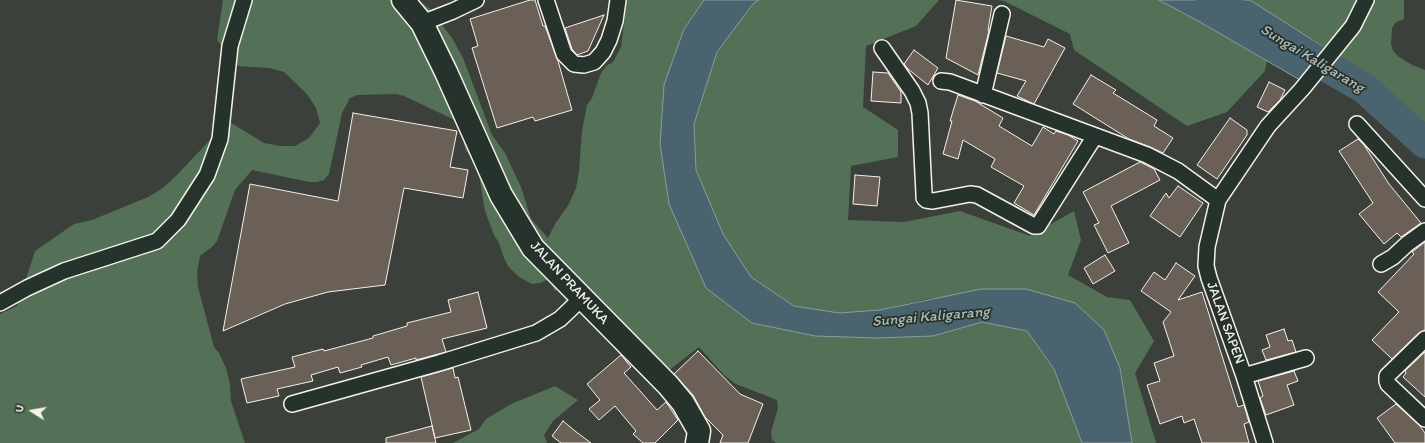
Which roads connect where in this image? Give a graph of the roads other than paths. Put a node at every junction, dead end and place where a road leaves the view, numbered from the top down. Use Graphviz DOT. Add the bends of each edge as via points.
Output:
graph roads {
  1 [pos="244,0"];
  2 [pos="403,0"];
  3 [pos="476,0"];
  4 [pos="546,0"];
  5 [pos="618,0"];
  6 [pos="1366,0"];
  7 [pos="1002,14"];
  8 [pos="422,23"];
  9 [pos="882,48"];
  10 [pos="941,81"];
  11 [pos="983,95"];
  12 [pos="1357,124"];
  13 [pos="1095,136"];
  14 [pos="1425,199"];
  15 [pos="1218,200"];
  16 [pos="1425,231"];
  17 [pos="1381,264"];
  18 [pos="582,298"];
  19 [pos="0,303"];
  20 [pos="1425,339"];
  21 [pos="1306,358"];
  22 [pos="1244,376"];
  23 [pos="292,404"];
  24 [pos="1425,419"];
  25 [pos="697,443"];
  26 [pos="1265,443"];
  1 -- 19 [label="street" via="230,46 220,139 207,175 178,220 157,241 64,271"];
  2 -- 8 [label="main road, JALAN PRAMUKA"];
  3 -- 8 [label="street"];
  4 -- 5 [label="street" via="564,54 574,64 584,65 594,62 603,52 615,21"];
  6 -- 15 [label="street" via="1353,26 1268,126"];
  7 -- 11 [label="street"];
  8 -- 18 [label="main road, JALAN PRAMUKA" via="501,195 533,248"];
  9 -- 13 [label="street" via="918,103 926,200 977,195 1038,226"];
  10 -- 11 [label="street"];
  11 -- 13 [label="street"];
  12 -- 14 [label="street"];
  13 -- 15 [label="street" via="1147,154 1178,171"];
  15 -- 22 [label="street, JALAN SAPEN" via="1207,247 1206,266 1208,278"];
  16 -- 17 [label="street"];
  18 -- 23 [label="street" via="560,319 536,333"];
  18 -- 25 [label="main road, JALAN PRAMUKA" via="683,403 699,431"];
  20 -- 24 [label="street" via="1387,376 1387,381"];
  21 -- 22 [label="street"];
  22 -- 26 [label="street, JALAN SAPEN"];
}
